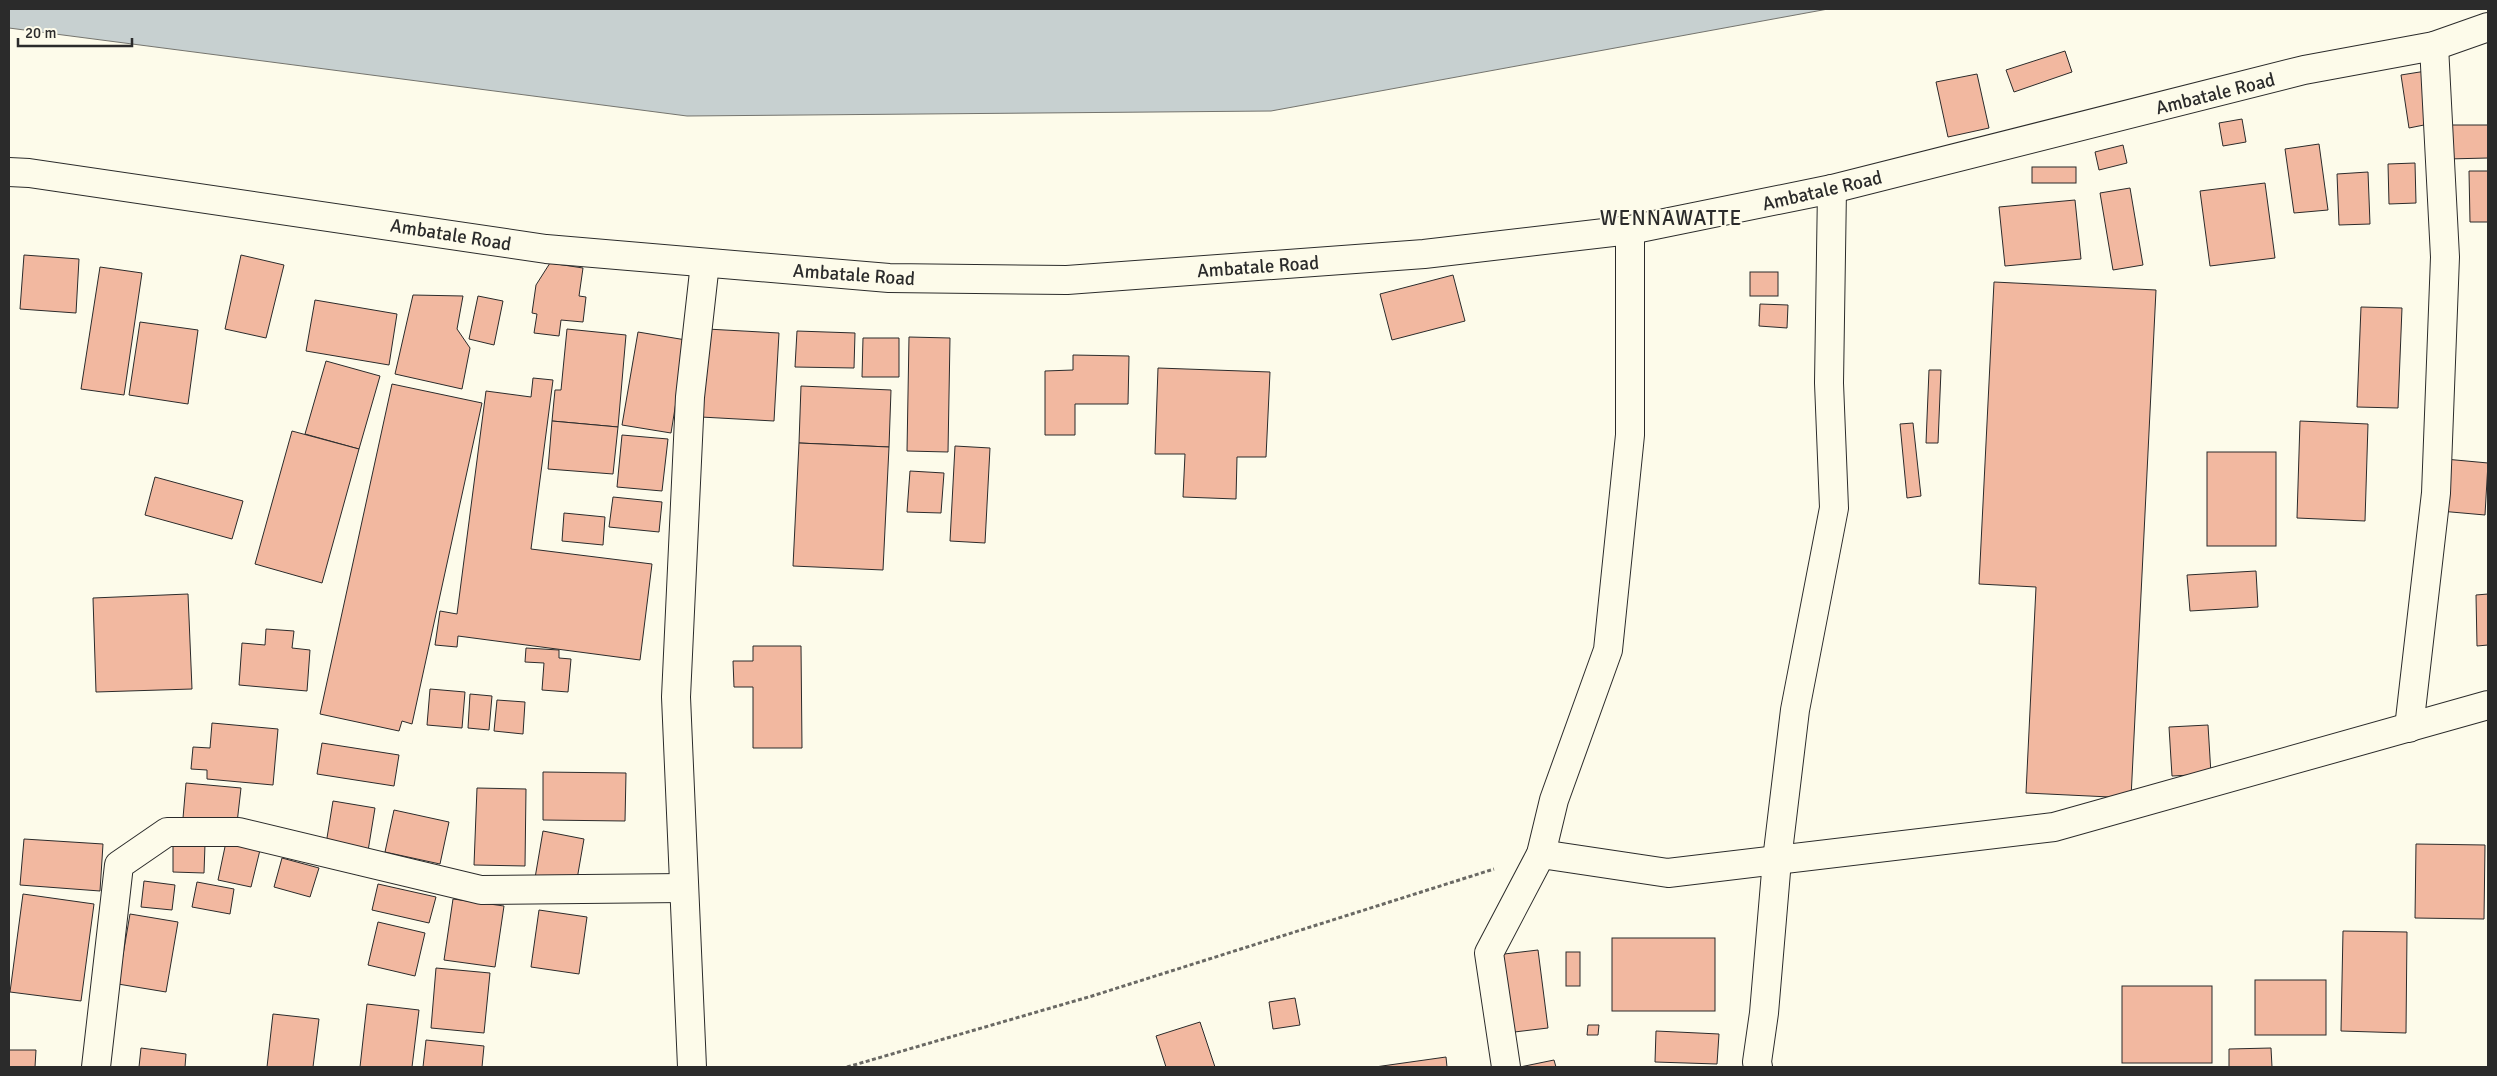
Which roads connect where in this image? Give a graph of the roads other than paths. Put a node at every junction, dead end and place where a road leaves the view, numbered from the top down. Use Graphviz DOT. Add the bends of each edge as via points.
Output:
graph roads {
  1 [pos="2488,27"];
  2 [pos="2434,46"];
  3 [pos="9,172"];
  4 [pos="1832,190"];
  5 [pos="1630,230"];
  6 [pos="705,263"];
  7 [pos="2488,705"];
  8 [pos="2409,728"];
  9 [pos="1541,854"];
  10 [pos="1777,860"];
  11 [pos="683,888"];
  12 [pos="96,1067"];
  13 [pos="692,1067"];
  14 [pos="1506,1067"];
  15 [pos="1758,1067"];
  1 -- 2 [label="street, Ambatale Road"];
  2 -- 4 [label="street, Ambatale Road" via="2304,70"];
  2 -- 8 [label="street" via="2445,257 2436,493"];
  3 -- 6 [label="street, Ambatale Road" via="546,249"];
  4 -- 5 [label="street, Ambatale Road"];
  4 -- 10 [label="street" via="1829,383 1834,508 1795,710"];
  5 -- 6 [label="street, Ambatale Road" via="1424,254 1067,280 889,278"];
  5 -- 9 [label="street" via="1630,435 1608,650 1554,800"];
  6 -- 11 [label="street" via="690,397 676,698"];
  7 -- 8 [label="street"];
  8 -- 10 [label="street" via="2054,827"];
  9 -- 10 [label="street" via="1668,873"];
  9 -- 14 [label="street" via="1489,953"];
  10 -- 15 [label="street"];
  11 -- 12 [label="street" via="480,890 239,832 167,832 119,865"];
  11 -- 13 [label="street"];
}
